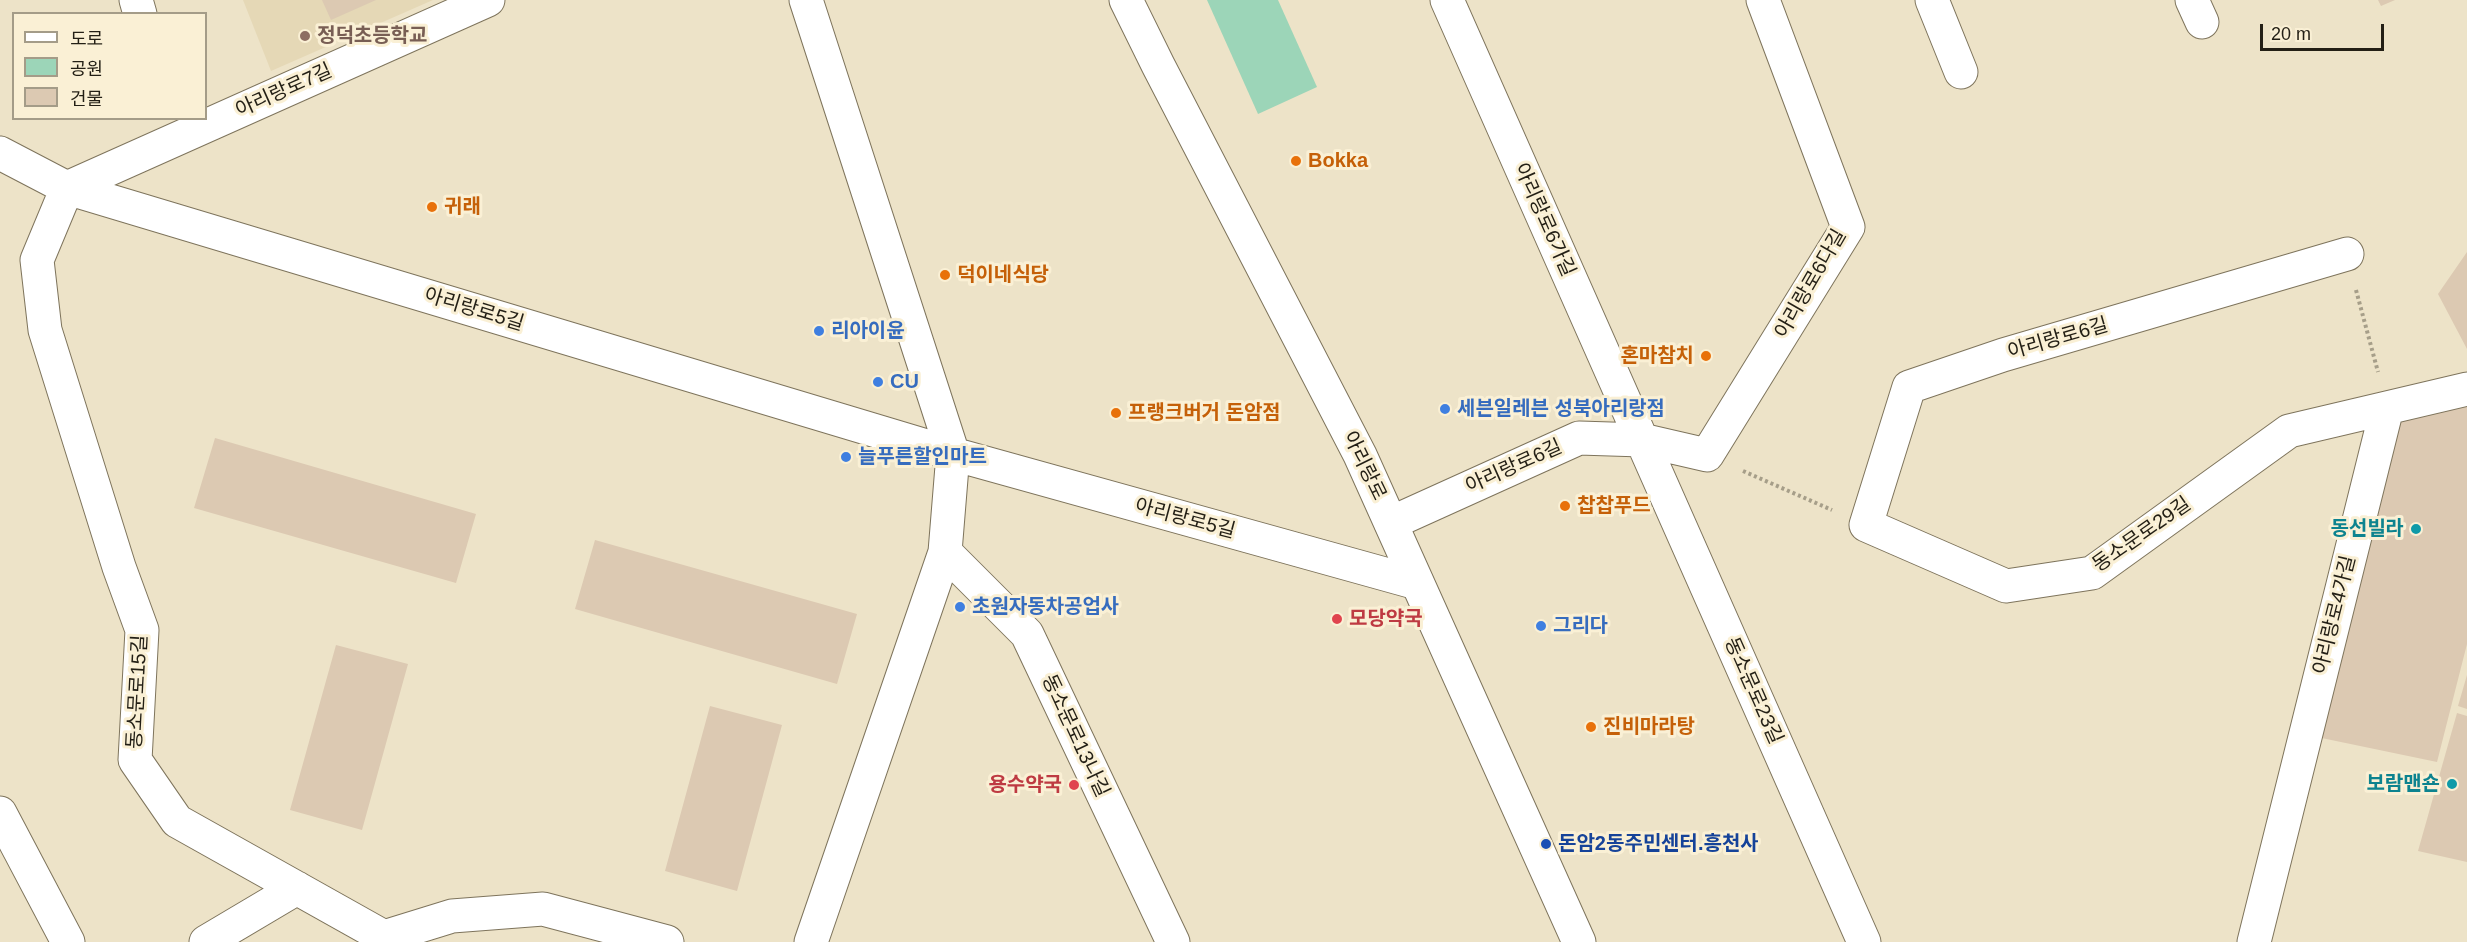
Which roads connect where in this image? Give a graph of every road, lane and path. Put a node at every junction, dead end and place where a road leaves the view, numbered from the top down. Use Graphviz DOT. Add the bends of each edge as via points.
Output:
graph roads {
  1 [pos="488,0"];
  2 [pos="806,0"];
  3 [pos="1126,0"];
  4 [pos="1447,0"];
  5 [pos="1762,0"];
  6 [pos="1932,0"];
  7 [pos="1961,72"];
  8 [pos="207,116"];
  9 [pos="198,120"];
  10 [pos="176,129"];
  11 [pos="0,153"];
  12 [pos="68,188"];
  13 [pos="2347,254"];
  14 [pos="2467,389"];
  15 [pos="2387,408"];
  16 [pos="1642,440"];
  17 [pos="953,454"];
  18 [pos="1707,455"];
  19 [pos="1391,523"];
  20 [pos="1866,525"];
  21 [pos="945,552"];
  22 [pos="1417,583"];
  23 [pos="0,813"];
  24 [pos="297,888"];
  25 [pos="68,942"];
  26 [pos="206,942"];
  27 [pos="667,942"];
  28 [pos="811,942"];
  29 [pos="1173,942"];
  30 [pos="1580,942"];
  31 [pos="1864,942"];
  32 [pos="2254,942"];
  1 -- 8 [label="street, 아리랑로7길"];
  2 -- 17 [label="street"];
  3 -- 19 [label="street, 아리랑로" via="1360,455"];
  4 -- 16 [label="street, 아리랑로6가길"];
  5 -- 18 [label="street, 아리랑로6다길" via="1848,227"];
  6 -- 7 [label="street"];
  9 -- 10 [label="street, 아리랑로7길"];
  10 -- 12 [label="street, 아리랑로7길"];
  11 -- 12 [label="street, 아리랑로5길"];
  12 -- 17 [label="street, 아리랑로5길"];
  12 -- 24 [label="street, 동소문로15길" via="37,261 48,341 142,630 135,760 177,821"];
  13 -- 15 [label="path"];
  13 -- 20 [label="street, 아리랑로6길" via="2003,355 1909,387"];
  14 -- 15 [label="street, 동소문로29길"];
  15 -- 20 [label="street, 동소문로29길" via="2289,431 2092,573 2006,586"];
  15 -- 32 [label="street, 아리랑로4가길"];
  16 -- 18 [label="street"];
  16 -- 19 [label="street, 아리랑로6길" via="1579,438"];
  16 -- 31 [label="street, 동소문로23길"];
  17 -- 21 [label="street"];
  17 -- 22 [label="street, 아리랑로5길"];
  18 -- 20 [label="path"];
  19 -- 22 [label="street, 아리랑로"];
  21 -- 28 [label="street"];
  21 -- 29 [label="street, 동소문로13나길" via="1027,634"];
  22 -- 30 [label="street, 아리랑로"];
  23 -- 25 [label="street"];
  24 -- 26 [label="street"];
  24 -- 27 [label="street, 동소문로15길" via="384,937 452,916 543,909"];
}
